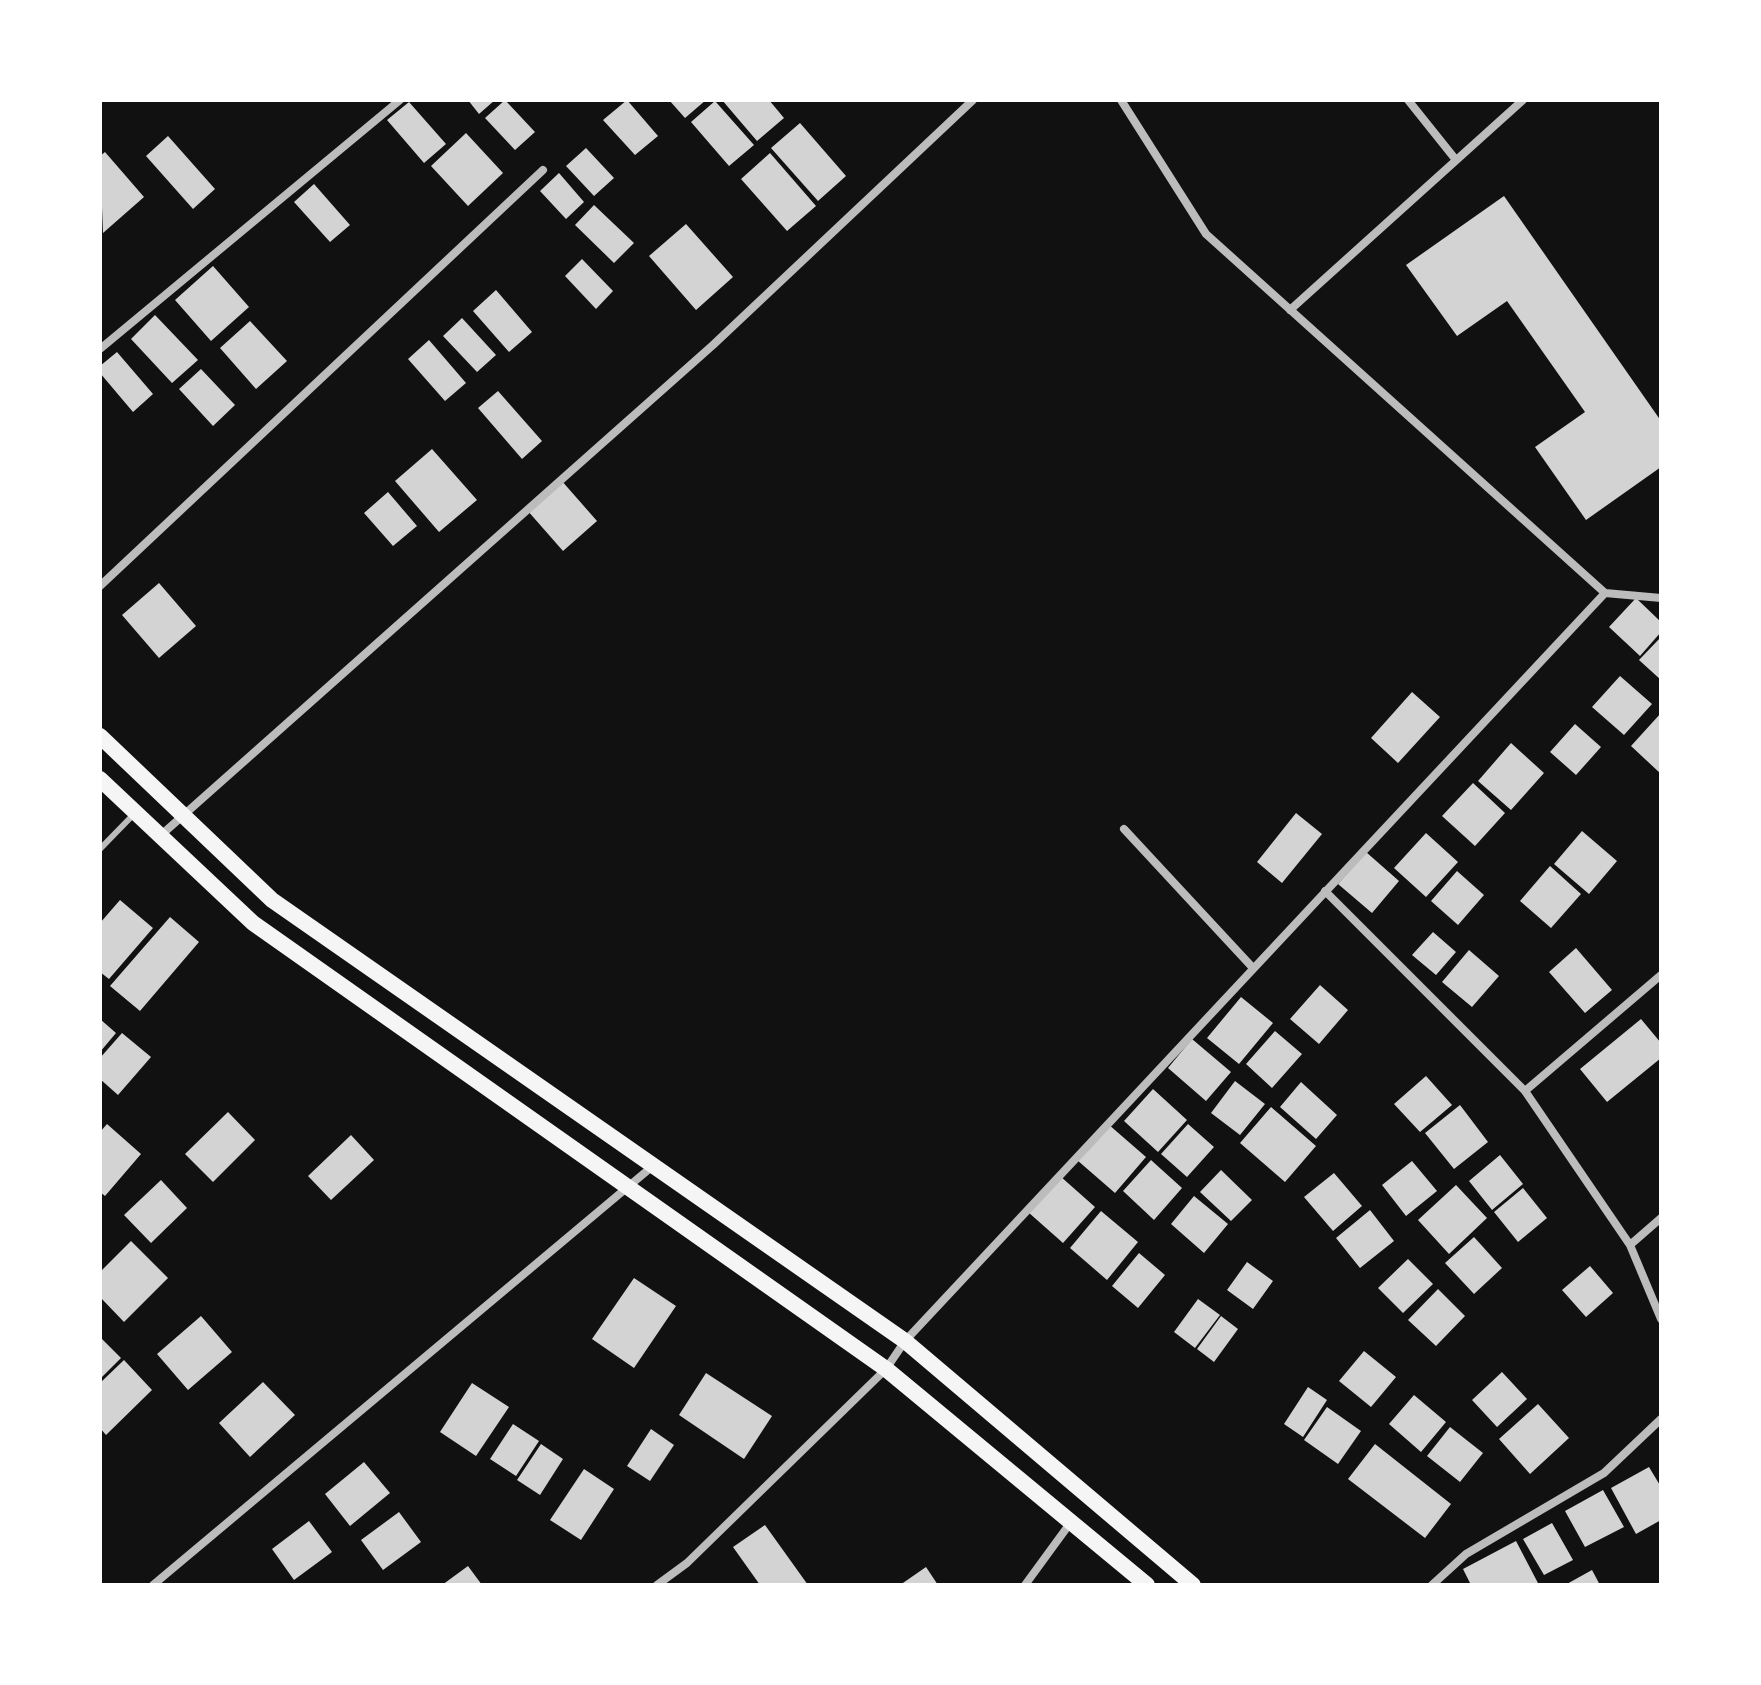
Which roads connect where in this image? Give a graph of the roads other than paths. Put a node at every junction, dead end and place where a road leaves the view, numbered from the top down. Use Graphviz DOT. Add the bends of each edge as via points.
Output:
graph roads {
  1 [pos="400,100"];
  2 [pos="973,100"];
  3 [pos="1121,100"];
  4 [pos="1408,100"];
  5 [pos="1523,100"];
  6 [pos="1456,160"];
  7 [pos="543,170"];
  8 [pos="1290,310"];
  9 [pos="100,349"];
  10 [pos="100,586"];
  11 [pos="1605,593"];
  12 [pos="1661,598"];
  13 [pos="100,736"];
  14 [pos="100,779"];
  15 [pos="183,812"];
  16 [pos="135,813"];
  17 [pos="1124,829"];
  18 [pos="160,836"];
  19 [pos="100,849"];
  20 [pos="1325,891"];
  21 [pos="1253,968"];
  22 [pos="1661,975"];
  23 [pos="1525,1091"];
  24 [pos="654,1165"];
  25 [pos="631,1187"];
  26 [pos="1661,1218"];
  27 [pos="1630,1245"];
  28 [pos="1661,1319"];
  29 [pos="905,1341"];
  30 [pos="886,1369"];
  31 [pos="1661,1419"];
  32 [pos="1071,1522"];
  33 [pos="153,1585"];
  34 [pos="657,1585"];
  35 [pos="1025,1585"];
  36 [pos="1147,1585"];
  37 [pos="1193,1585"];
  38 [pos="1432,1585"];
  1 -- 9 [label="street"];
  2 -- 15 [label="street" via="713,345"];
  3 -- 8 [label="street" via="1206,234"];
  4 -- 6 [label="street"];
  5 -- 6 [label="street"];
  6 -- 8 [label="street"];
  7 -- 10 [label="street"];
  8 -- 11 [label="street"];
  11 -- 12 [label="street"];
  11 -- 20 [label="street"];
  13 -- 15 [label="main road"];
  14 -- 16 [label="main road"];
  15 -- 18 [label="street"];
  15 -- 24 [label="main road" via="272,900"];
  16 -- 18 [label="main road"];
  16 -- 19 [label="lane"];
  17 -- 21 [label="street"];
  18 -- 25 [label="main road" via="253,923"];
  20 -- 21 [label="street"];
  20 -- 23 [label="street"];
  21 -- 29 [label="street"];
  22 -- 23 [label="street"];
  23 -- 27 [label="street"];
  24 -- 25 [label="street"];
  24 -- 29 [label="main road"];
  25 -- 30 [label="main road"];
  25 -- 33 [label="street"];
  26 -- 27 [label="street"];
  27 -- 28 [label="street"];
  29 -- 30 [label="street"];
  29 -- 37 [label="main road"];
  30 -- 32 [label="main road"];
  30 -- 34 [label="street" via="687,1563"];
  31 -- 38 [label="street" via="1604,1473 1466,1554"];
  32 -- 35 [label="street"];
  32 -- 36 [label="main road"];
}
